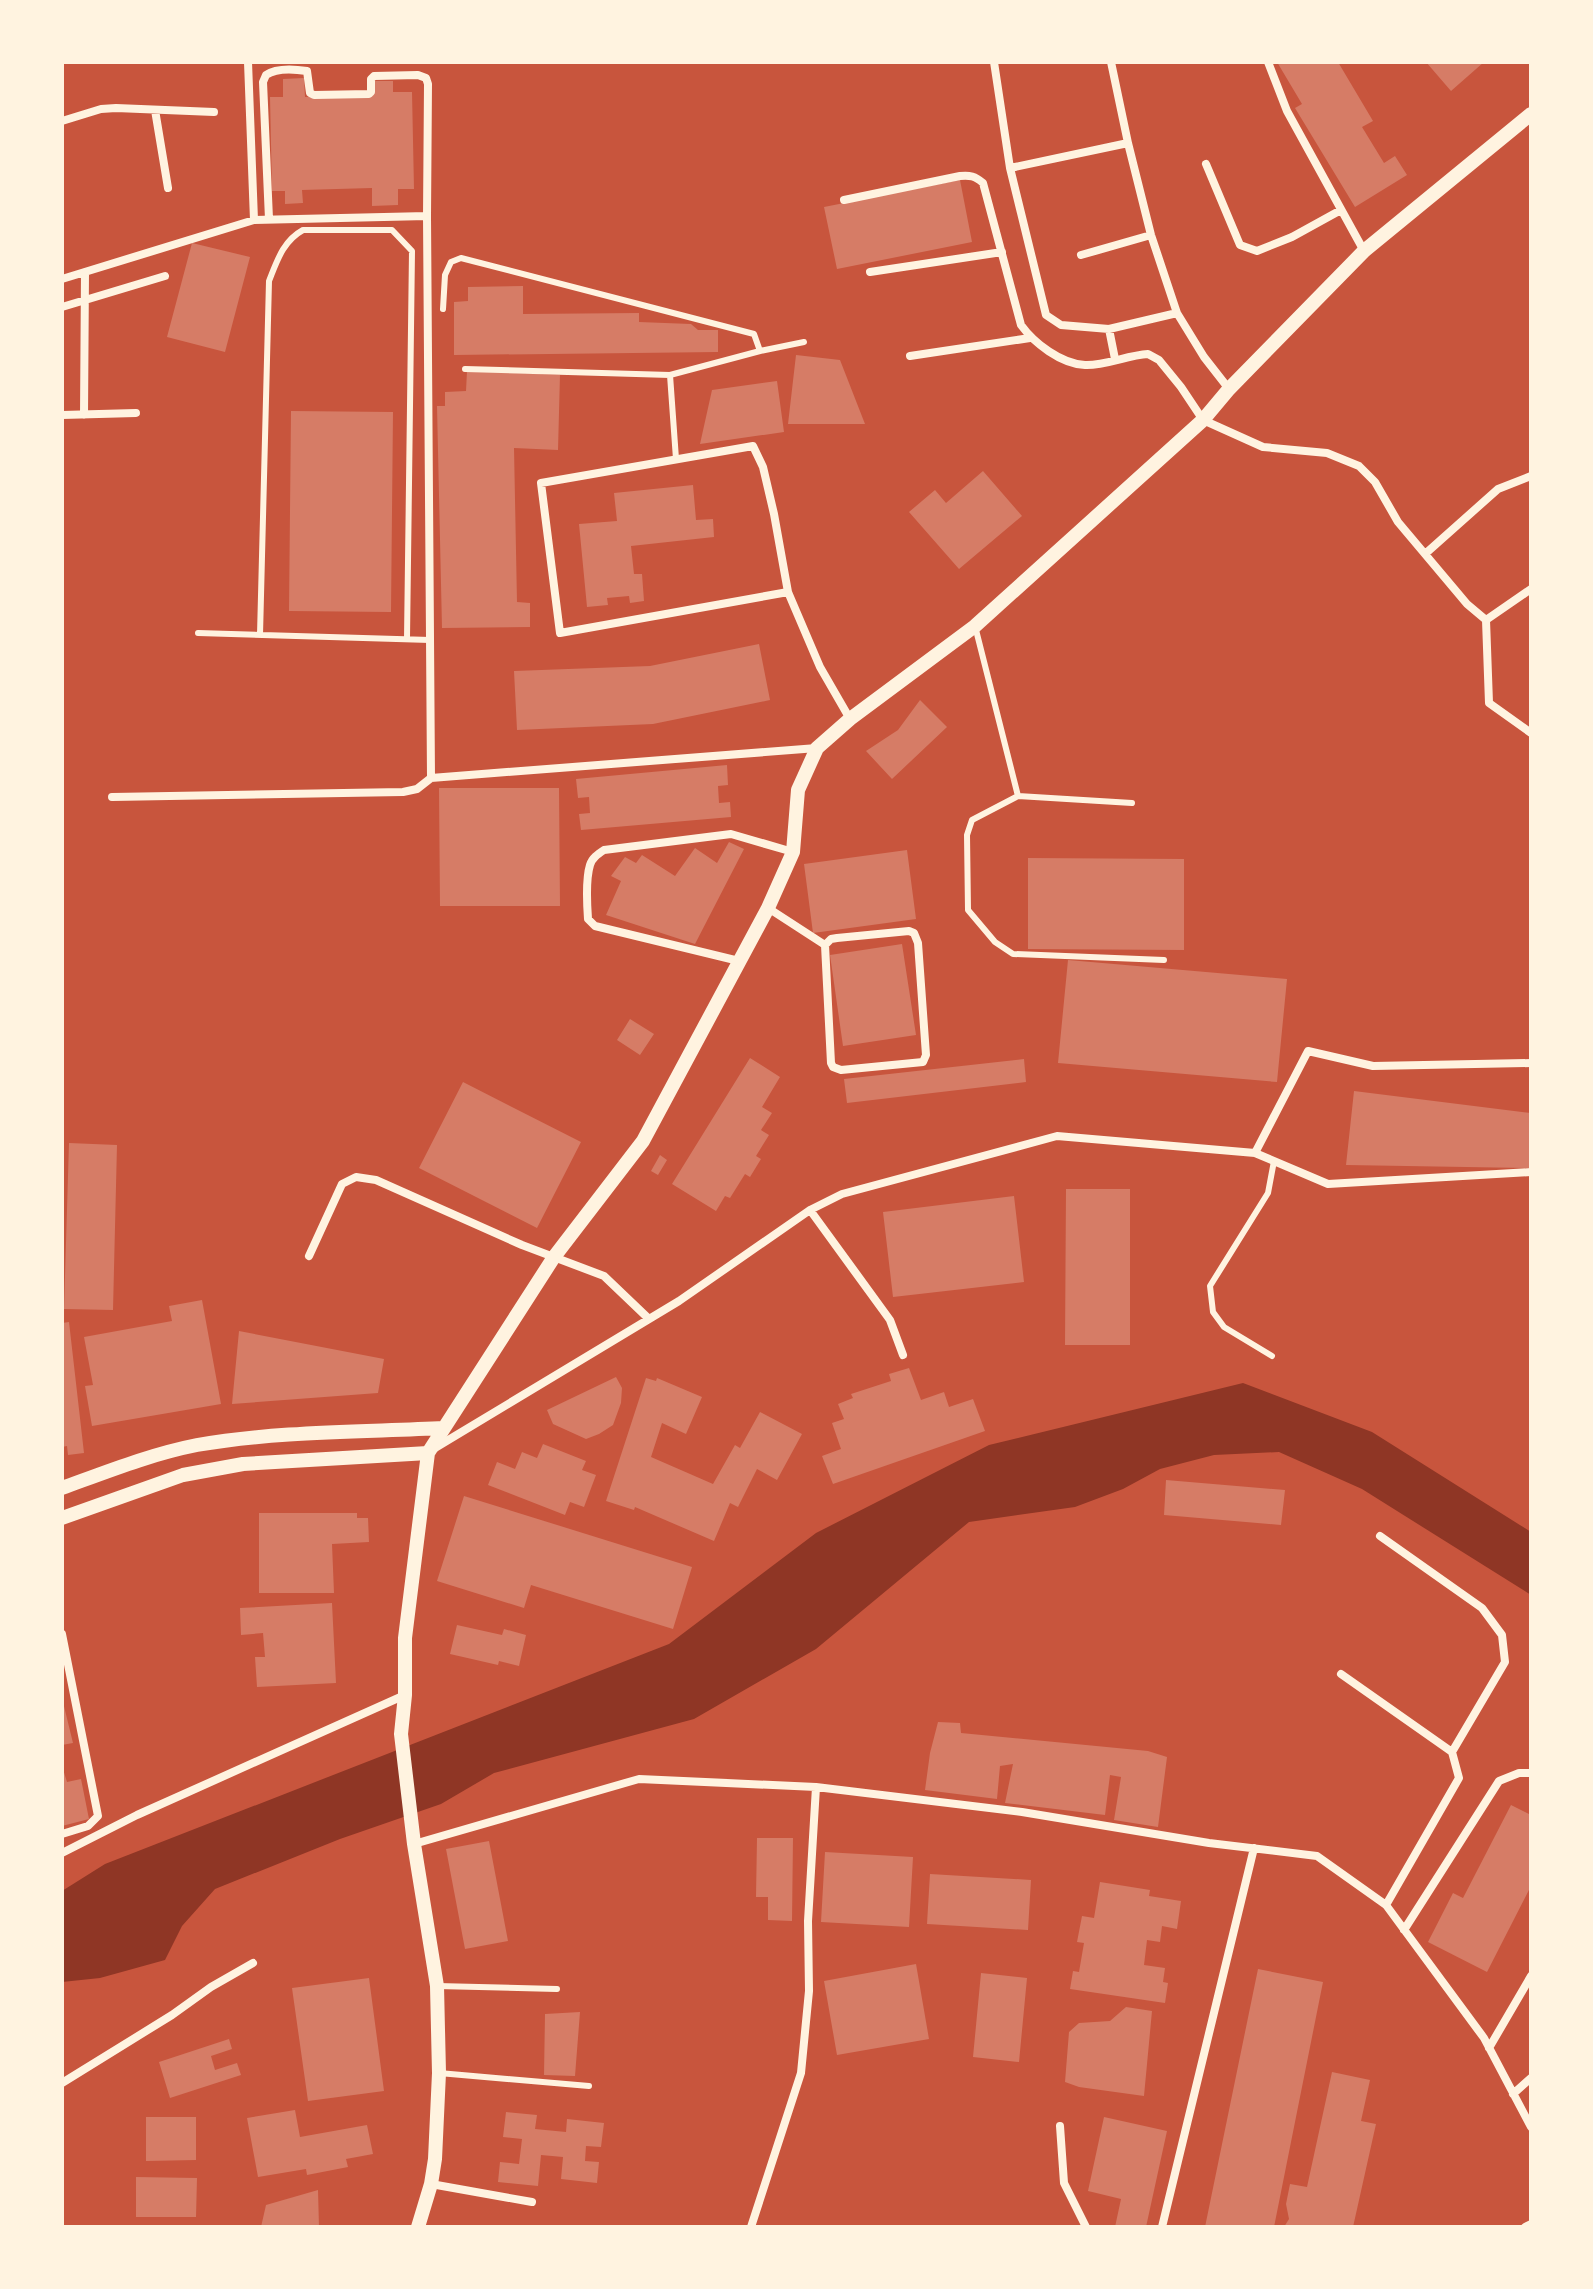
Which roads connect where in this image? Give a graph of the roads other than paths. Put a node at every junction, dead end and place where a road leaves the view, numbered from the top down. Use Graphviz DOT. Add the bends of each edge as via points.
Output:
graph roads {
  1 [pos="248,62"];
  2 [pos="994,62"];
  3 [pos="1111,62"];
  4 [pos="1268,62"];
  5 [pos="155,110"];
  6 [pos="214,112"];
  7 [pos="1531,114"];
  8 [pos="62,121"];
  9 [pos="1128,143"];
  10 [pos="1206,164"];
  11 [pos="1010,168"];
  12 [pos="168,188"];
  13 [pos="844,200"];
  14 [pos="1341,210"];
  15 [pos="427,216"];
  16 [pos="269,219"];
  17 [pos="254,220"];
  18 [pos="1151,235"];
  19 [pos="1364,251"];
  20 [pos="1002,252"];
  21 [pos="1081,255"];
  22 [pos="85,272"];
  23 [pos="870,272"];
  24 [pos="165,276"];
  25 [pos="62,279"];
  26 [pos="85,300"];
  27 [pos="62,307"];
  28 [pos="443,309"];
  29 [pos="1177,313"];
  30 [pos="1109,329"];
  31 [pos="1030,338"];
  32 [pos="804,342"];
  33 [pos="760,351"];
  34 [pos="910,356"];
  35 [pos="1115,359"];
  36 [pos="465,369"];
  37 [pos="670,375"];
  38 [pos="1229,389"];
  39 [pos="136,413"];
  40 [pos="62,415"];
  41 [pos="84,415"];
  42 [pos="1203,420"];
  43 [pos="676,459"];
  44 [pos="1531,476"];
  45 [pos="1425,554"];
  46 [pos="1531,589"];
  47 [pos="788,592"];
  48 [pos="1486,620"];
  49 [pos="975,626"];
  50 [pos="198,633"];
  51 [pos="260,635"];
  52 [pos="407,639"];
  53 [pos="430,640"];
  54 [pos="850,719"];
  55 [pos="1531,733"];
  56 [pos="817,748"];
  57 [pos="431,778"];
  58 [pos="1018,796"];
  59 [pos="112,797"];
  60 [pos="1132,803"];
  61 [pos="793,852"];
  62 [pos="768,908"];
  63 [pos="825,945"];
  64 [pos="1164,960"];
  65 [pos="739,961"];
  66 [pos="1531,1063"];
  67 [pos="1255,1153"];
  68 [pos="1274,1161"];
  69 [pos="1531,1172"];
  70 [pos="810,1210"];
  71 [pos="309,1256"];
  72 [pos="554,1257"];
  73 [pos="649,1319"];
  74 [pos="903,1355"];
  75 [pos="1272,1356"];
  76 [pos="444,1428"];
  77 [pos="428,1453"];
  78 [pos="62,1488"];
  79 [pos="62,1518"];
  80 [pos="1380,1536"];
  81 [pos="62,1634"];
  82 [pos="1341,1674"];
  83 [pos="405,1695"];
  84 [pos="1452,1752"];
  85 [pos="1531,1773"];
  86 [pos="816,1787"];
  87 [pos="62,1834"];
  88 [pos="414,1842"];
  89 [pos="1254,1848"];
  90 [pos="62,1853"];
  91 [pos="1386,1905"];
  92 [pos="1404,1930"];
  93 [pos="253,1963"];
  94 [pos="1531,1976"];
  95 [pos="437,1986"];
  96 [pos="557,1989"];
  97 [pos="1489,2048"];
  98 [pos="439,2073"];
  99 [pos="1531,2078"];
  100 [pos="62,2083"];
  101 [pos="589,2086"];
  102 [pos="1513,2094"];
  103 [pos="1060,2126"];
  104 [pos="1531,2127"];
  105 [pos="431,2184"];
  106 [pos="532,2202"];
  107 [pos="1531,2224"];
  108 [pos="418,2227"];
  109 [pos="751,2227"];
  110 [pos="1086,2227"];
  111 [pos="1162,2227"];
  112 [pos="1525,2227"];
  1 -- 17 [label="street"];
  2 -- 11 [label="street"];
  3 -- 9 [label="street"];
  4 -- 14 [label="street" via="1287,111"];
  5 -- 6 [label="street"];
  5 -- 8 [label="street" via="101,109"];
  5 -- 12 [label="street"];
  7 -- 19 [label="street"];
  9 -- 11 [label="street"];
  9 -- 18 [label="street"];
  10 -- 14 [label="street" via="1240,245 1257,251"];
  11 -- 30 [label="street" via="1046,315 1061,325"];
  13 -- 20 [label="street" via="971,175 983,183"];
  14 -- 19 [label="street"];
  15 -- 16 [label="street"];
  15 -- 16 [label="street" via="426,78 374,76 369,94 314,95 307,71 300,69 272,71 263,82"];
  15 -- 53 [label="street"];
  16 -- 17 [label="street"];
  17 -- 22 [label="street"];
  18 -- 21 [label="street"];
  18 -- 29 [label="street"];
  19 -- 38 [label="street"];
  20 -- 23 [label="street"];
  20 -- 31 [label="street" via="1021,325"];
  22 -- 25 [label="street"];
  22 -- 26 [label="street"];
  24 -- 26 [label="street"];
  26 -- 27 [label="street"];
  26 -- 41 [label="street"];
  28 -- 33 [label="lane" via="445,275 451,262 461,258 754,334"];
  29 -- 30 [label="street"];
  29 -- 38 [label="street"];
  30 -- 35 [label="street"];
  31 -- 34 [label="street"];
  31 -- 35 [label="street" via="1085,365"];
  32 -- 33 [label="lane"];
  33 -- 37 [label="lane"];
  35 -- 42 [label="street" via="1148,354 1159,360"];
  36 -- 37 [label="lane"];
  37 -- 43 [label="lane"];
  38 -- 42 [label="street"];
  39 -- 41 [label="street"];
  40 -- 41 [label="street"];
  42 -- 45 [label="street" via="1263,447 1327,453 1359,466"];
  42 -- 49 [label="street"];
  43 -- 47 [label="street" via="753,446 763,467"];
  43 -- 47 [label="street" via="541,483 560,633"];
  44 -- 45 [label="street" via="1498,489"];
  45 -- 48 [label="street"];
  46 -- 48 [label="street"];
  47 -- 54 [label="street" via="820,667"];
  48 -- 55 [label="street" via="1489,703"];
  49 -- 54 [label="street"];
  49 -- 58 [label="lane"];
  50 -- 51 [label="lane"];
  51 -- 52 [label="lane"];
  51 -- 52 [label="lane" via="269,281 291,236 303,230 392,230 412,251"];
  52 -- 53 [label="lane"];
  53 -- 57 [label="street"];
  54 -- 56 [label="street"];
  56 -- 57 [label="street"];
  56 -- 61 [label="street" via="798,790"];
  57 -- 59 [label="street" via="403,792"];
  58 -- 60 [label="lane"];
  58 -- 64 [label="lane" via="972,820 967,835 968,910 980,927 1013,954"];
  61 -- 62 [label="street"];
  61 -- 65 [label="street" via="731,834 604,850 590,865 587,908 595,926"];
  62 -- 63 [label="street"];
  62 -- 65 [label="street"];
  63 -- 63 [label="street" via="837,938 914,933 923,1062 833,1067"];
  65 -- 72 [label="street" via="643,1141"];
  66 -- 67 [label="street" via="1373,1066 1308,1051"];
  67 -- 68 [label="street"];
  67 -- 70 [label="street" via="1057,1136 842,1194"];
  68 -- 69 [label="street" via="1328,1184"];
  68 -- 75 [label="lane" via="1268,1193 1210,1286 1213,1312 1224,1327"];
  70 -- 73 [label="street"];
  70 -- 74 [label="street" via="890,1320"];
  71 -- 72 [label="street" via="342,1184 356,1177 376,1180"];
  72 -- 73 [label="street" via="604,1276"];
  72 -- 76 [label="street"];
  73 -- 77 [label="street"];
  76 -- 77 [label="street"];
  76 -- 78 [label="street" via="263,1436 197,1445"];
  77 -- 79 [label="street" via="228,1467 183,1475"];
  77 -- 83 [label="street" via="405,1638"];
  80 -- 84 [label="street" via="1482,1608 1502,1635 1505,1662"];
  81 -- 87 [label="street" via="98,1816 88,1826"];
  82 -- 84 [label="street"];
  83 -- 88 [label="street" via="401,1734"];
  83 -- 90 [label="street"];
  84 -- 91 [label="street" via="1459,1778"];
  85 -- 92 [label="street" via="1499,1781"];
  86 -- 88 [label="street" via="639,1779"];
  86 -- 89 [label="street"];
  86 -- 109 [label="street" via="801,2073"];
  88 -- 95 [label="street"];
  89 -- 91 [label="street" via="1317,1856"];
  89 -- 111 [label="street"];
  91 -- 92 [label="street"];
  92 -- 97 [label="street"];
  93 -- 100 [label="street"];
  94 -- 97 [label="street"];
  95 -- 96 [label="lane"];
  95 -- 98 [label="street"];
  97 -- 102 [label="street"];
  98 -- 101 [label="lane"];
  98 -- 105 [label="street"];
  99 -- 102 [label="street"];
  102 -- 104 [label="street"];
  103 -- 110 [label="street" via="1064,2183"];
  105 -- 106 [label="street"];
  105 -- 108 [label="street"];
  107 -- 112 [label="street"];
}
